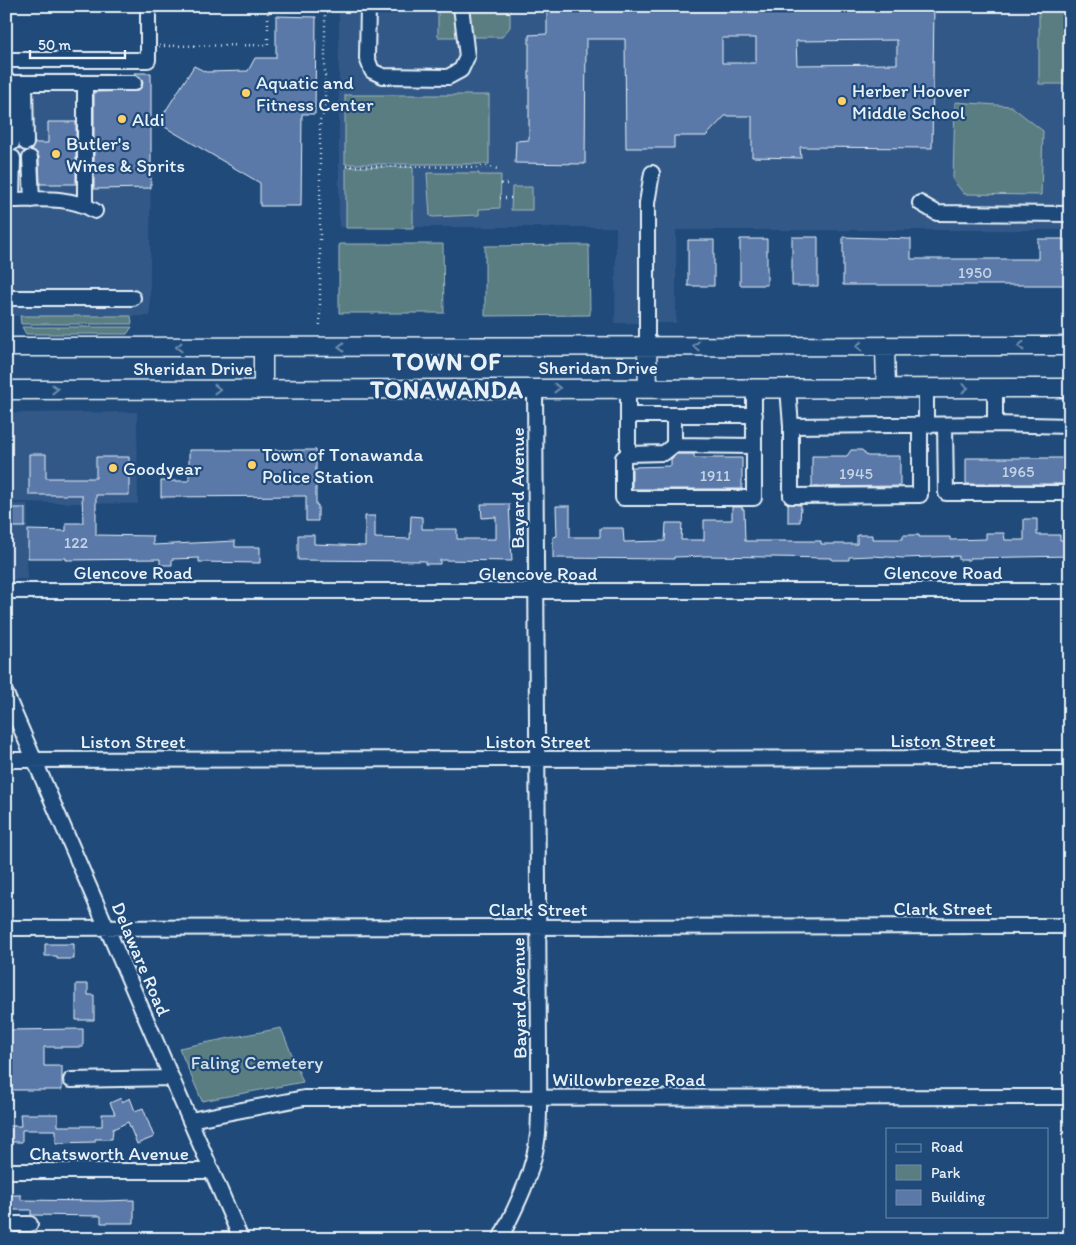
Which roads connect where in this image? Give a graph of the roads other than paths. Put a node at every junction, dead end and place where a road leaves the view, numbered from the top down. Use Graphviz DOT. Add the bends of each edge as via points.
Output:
graph roads {
  1 [pos="148,6"];
  2 [pos="368,6"];
  3 [pos="461,6"];
  4 [pos="6,60"];
  5 [pos="18,83"];
  6 [pos="85,83"];
  7 [pos="134,83"];
  8 [pos="21,143"];
  9 [pos="652,173"];
  10 [pos="9,200"];
  11 [pos="32,200"];
  12 [pos="920,203"];
  13 [pos="1070,214"];
  14 [pos="6,298"];
  15 [pos="133,298"];
  16 [pos="647,346"];
  17 [pos="886,346"];
  18 [pos="1070,346"];
  19 [pos="6,347"];
  20 [pos="263,347"];
  21 [pos="535,388"];
  22 [pos="628,388"];
  23 [pos="648,388"];
  24 [pos="754,388"];
  25 [pos="788,388"];
  26 [pos="886,388"];
  27 [pos="926,388"];
  28 [pos="995,388"];
  29 [pos="1070,388"];
  30 [pos="263,389"];
  31 [pos="6,390"];
  32 [pos="674,414"];
  33 [pos="628,415"];
  34 [pos="754,415"];
  35 [pos="995,424"];
  36 [pos="923,425"];
  37 [pos="945,425"];
  38 [pos="791,426"];
  39 [pos="1070,426"];
  40 [pos="674,445"];
  41 [pos="754,446"];
  42 [pos="628,454"];
  43 [pos="1070,493"];
  44 [pos="6,591"];
  45 [pos="1070,591"];
  46 [pos="537,592"];
  47 [pos="6,694"];
  48 [pos="1070,758"];
  49 [pos="537,759"];
  50 [pos="6,760"];
  51 [pos="36,760"];
  52 [pos="1070,926"];
  53 [pos="6,928"];
  54 [pos="108,928"];
  55 [pos="538,928"];
  56 [pos="172,1078"];
  57 [pos="71,1080"];
  58 [pos="1070,1097"];
  59 [pos="538,1098"];
  60 [pos="190,1120"];
  61 [pos="6,1171"];
  62 [pos="212,1171"];
  63 [pos="6,1224"];
  64 [pos="30,1224"];
  65 [pos="241,1239"];
  66 [pos="500,1239"];
  1 -- 4 [label="street" via="148,60"];
  2 -- 3 [label="street" via="367,58 372,71 383,76 448,77 461,70 467,57"];
  5 -- 6 [label="street"];
  5 -- 8 [label="street"];
  6 -- 7 [label="street"];
  6 -- 11 [label="street" via="90,208 60,200"];
  9 -- 16 [label="street" via="647,203"];
  10 -- 11 [label="street"];
  10 -- 11 [label="street" via="21,162"];
  12 -- 13 [label="street" via="937,213"];
  14 -- 15 [label="street"];
  17 -- 16 [label="main road, Sheridan Drive, one-way"];
  16 -- 20 [label="main road, Sheridan Drive, one-way"];
  16 -- 23 [label="main road"];
  18 -- 17 [label="main road, Sheridan Drive, one-way"];
  17 -- 26 [label="main road"];
  20 -- 19 [label="main road, Sheridan Drive, one-way"];
  20 -- 30 [label="main road"];
  21 -- 22 [label="main road, Sheridan Drive, one-way"];
  21 -- 30 [label="main road, Sheridan Drive"];
  21 -- 46 [label="street, Bayard Avenue"];
  22 -- 23 [label="main road, Sheridan Drive"];
  22 -- 33 [label="street"];
  23 -- 24 [label="main road, Sheridan Drive"];
  24 -- 25 [label="main road, Sheridan Drive"];
  24 -- 34 [label="street"];
  25 -- 26 [label="main road, Sheridan Drive"];
  25 -- 38 [label="street"];
  26 -- 27 [label="main road, Sheridan Drive"];
  27 -- 28 [label="main road, Sheridan Drive, one-way"];
  27 -- 36 [label="street"];
  28 -- 29 [label="main road, Sheridan Drive"];
  28 -- 35 [label="street"];
  31 -- 30 [label="main road, Sheridan Drive, one-way"];
  32 -- 33 [label="street"];
  32 -- 34 [label="street"];
  32 -- 40 [label="street"];
  33 -- 42 [label="street"];
  34 -- 41 [label="street"];
  35 -- 37 [label="street"];
  35 -- 39 [label="street"];
  36 -- 37 [label="street"];
  36 -- 38 [label="street"];
  36 -- 38 [label="street" via="920,495 801,496 791,496"];
  37 -- 43 [label="street" via="946,493"];
  40 -- 41 [label="street"];
  40 -- 42 [label="street" via="664,453"];
  41 -- 42 [label="street" via="754,498 623,498 623,458"];
  44 -- 46 [label="street, Glencove Road"];
  45 -- 46 [label="street, Glencove Road"];
  46 -- 49 [label="street, Bayard Avenue"];
  47 -- 51 [label="street, Delaware Road"];
  48 -- 49 [label="street, Liston Street"];
  49 -- 51 [label="street, Liston Street"];
  49 -- 55 [label="street, Bayard Avenue"];
  50 -- 51 [label="street, Liston Street"];
  51 -- 54 [label="street, Delaware Road"];
  52 -- 55 [label="street, Clark Street"];
  53 -- 54 [label="street, Clark Street"];
  54 -- 55 [label="street, Clark Street"];
  54 -- 56 [label="street, Delaware Road"];
  55 -- 59 [label="street, Bayard Avenue"];
  56 -- 57 [label="street"];
  56 -- 60 [label="street, Delaware Road"];
  58 -- 59 [label="street, Willowbreeze Road"];
  59 -- 60 [label="street, Willowbreeze Road" via="304,1098"];
  59 -- 66 [label="street, Bayard Avenue" via="538,1133 529,1175"];
  60 -- 62 [label="street, Delaware Road"];
  61 -- 62 [label="street, Chatsworth Avenue"];
  62 -- 65 [label="street, Delaware Road"];
  63 -- 64 [label="street"];
}
